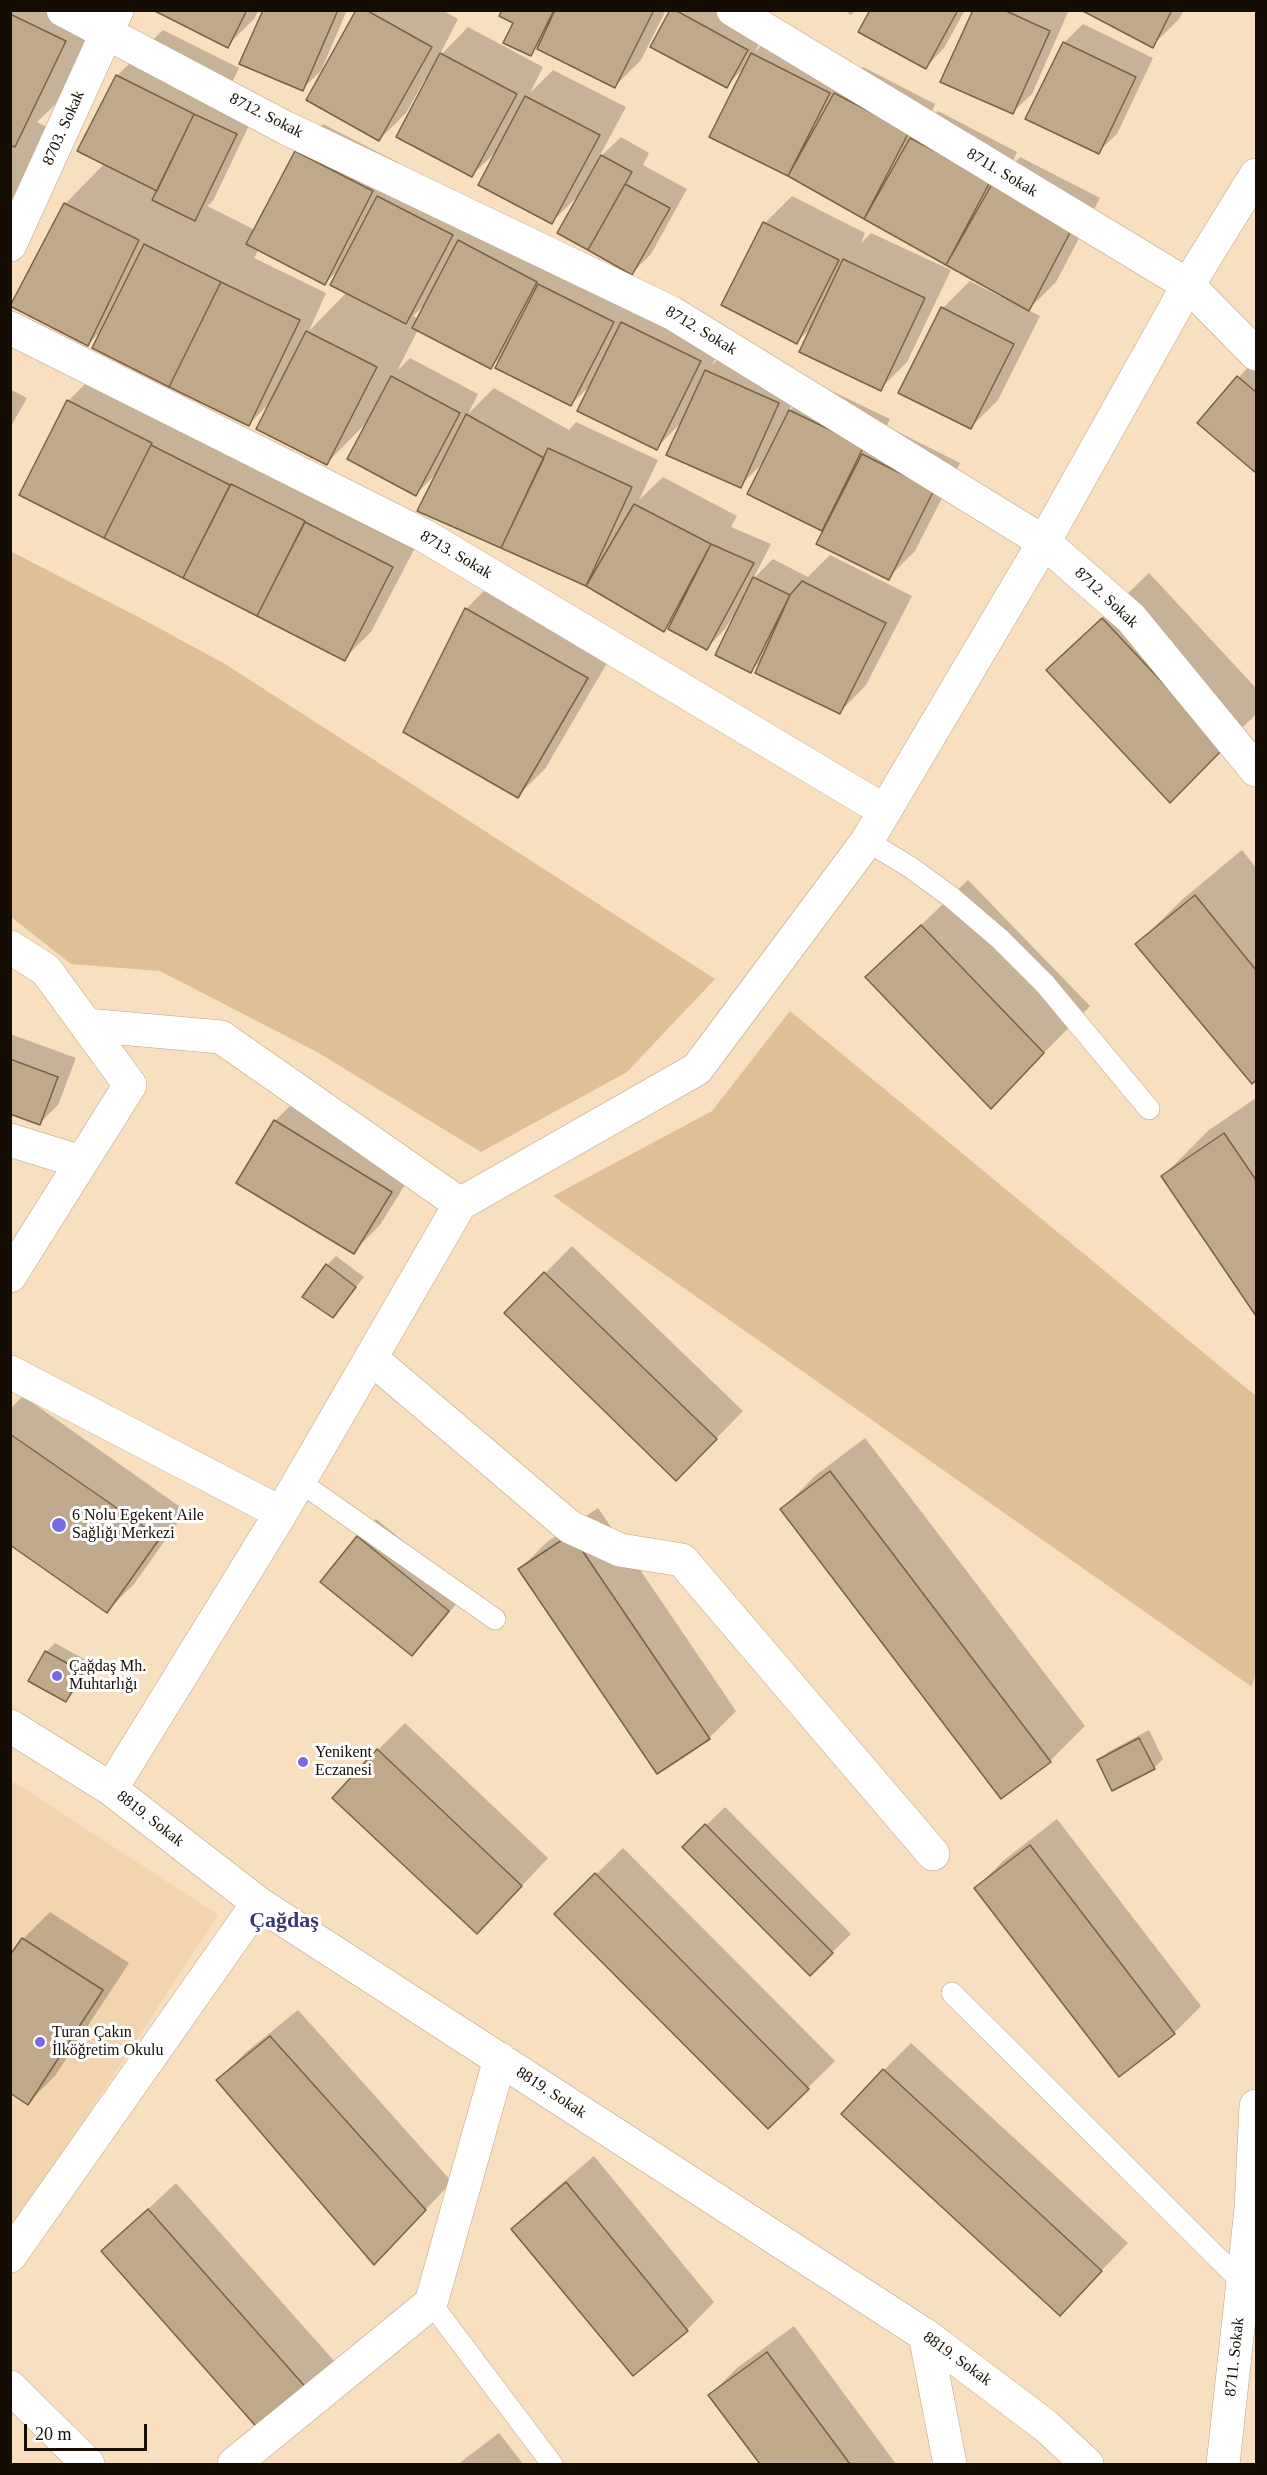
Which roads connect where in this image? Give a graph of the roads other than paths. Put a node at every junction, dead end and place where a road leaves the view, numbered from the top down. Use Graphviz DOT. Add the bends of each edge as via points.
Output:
graph roads {
  1 [pos="63,10"];
  2 [pos="733,10"];
  3 [pos="112,22"];
  4 [pos="1257,175"];
  5 [pos="10,245"];
  6 [pos="1188,285"];
  7 [pos="10,328"];
  8 [pos="1257,354"];
  9 [pos="1044,542"];
  10 [pos="1257,770"];
  11 [pos="885,811"];
  12 [pos="867,841"];
  13 [pos="10,947"];
  14 [pos="86,1025"];
  15 [pos="1149,1109"];
  16 [pos="10,1140"];
  17 [pos="81,1162"];
  18 [pos="460,1204"];
  19 [pos="10,1276"];
  20 [pos="371,1358"];
  21 [pos="10,1372"];
  22 [pos="300,1482"];
  23 [pos="281,1513"];
  24 [pos="495,1619"];
  25 [pos="10,1726"];
  26 [pos="111,1789"];
  27 [pos="933,1854"];
  28 [pos="258,1903"];
  29 [pos="952,1993"];
  30 [pos="500,2060"];
  31 [pos="1257,2106"];
  32 [pos="10,2256"];
  33 [pos="1243,2283"];
  34 [pos="431,2303"];
  35 [pos="925,2335"];
  36 [pos="10,2387"];
  37 [pos="88,2464"];
  38 [pos="234,2464"];
  39 [pos="552,2464"];
  40 [pos="950,2464"];
  41 [pos="1087,2464"];
  42 [pos="1223,2464"];
  1 -- 3 [label="street, 8712. Sokak"];
  2 -- 6 [label="street, 8711. Sokak"];
  3 -- 5 [label="street, 8703. Sokak"];
  3 -- 9 [label="street, 8712. Sokak" via="286,128 672,313"];
  4 -- 6 [label="street"];
  6 -- 8 [label="street, 8711. Sokak"];
  6 -- 9 [label="street"];
  7 -- 11 [label="street, 8713. Sokak" via="425,536"];
  9 -- 10 [label="street, 8712. Sokak" via="1131,618"];
  9 -- 11 [label="street"];
  11 -- 12 [label="street"];
  12 -- 15 [label="lane" via="951,897 1000,939 1046,984"];
  12 -- 18 [label="street" via="697,1069"];
  13 -- 14 [label="street" via="46,970"];
  14 -- 17 [label="street" via="130,1085"];
  14 -- 18 [label="street" via="221,1037"];
  16 -- 17 [label="street"];
  17 -- 19 [label="street"];
  18 -- 20 [label="street"];
  20 -- 22 [label="street"];
  20 -- 27 [label="street" via="570,1527 620,1550 682,1560"];
  21 -- 23 [label="street"];
  22 -- 23 [label="street"];
  22 -- 24 [label="lane"];
  23 -- 26 [label="street"];
  25 -- 26 [label="street, 8819. Sokak"];
  26 -- 28 [label="street, 8819. Sokak"];
  28 -- 30 [label="street, 8819. Sokak"];
  28 -- 32 [label="street"];
  29 -- 33 [label="lane"];
  30 -- 34 [label="street"];
  30 -- 35 [label="street, 8819. Sokak"];
  31 -- 33 [label="street, 8711. Sokak"];
  33 -- 42 [label="street, 8711. Sokak"];
  34 -- 38 [label="street"];
  34 -- 39 [label="lane"];
  35 -- 40 [label="street"];
  35 -- 41 [label="street, 8819. Sokak" via="1046,2426"];
  36 -- 37 [label="street"];
}
